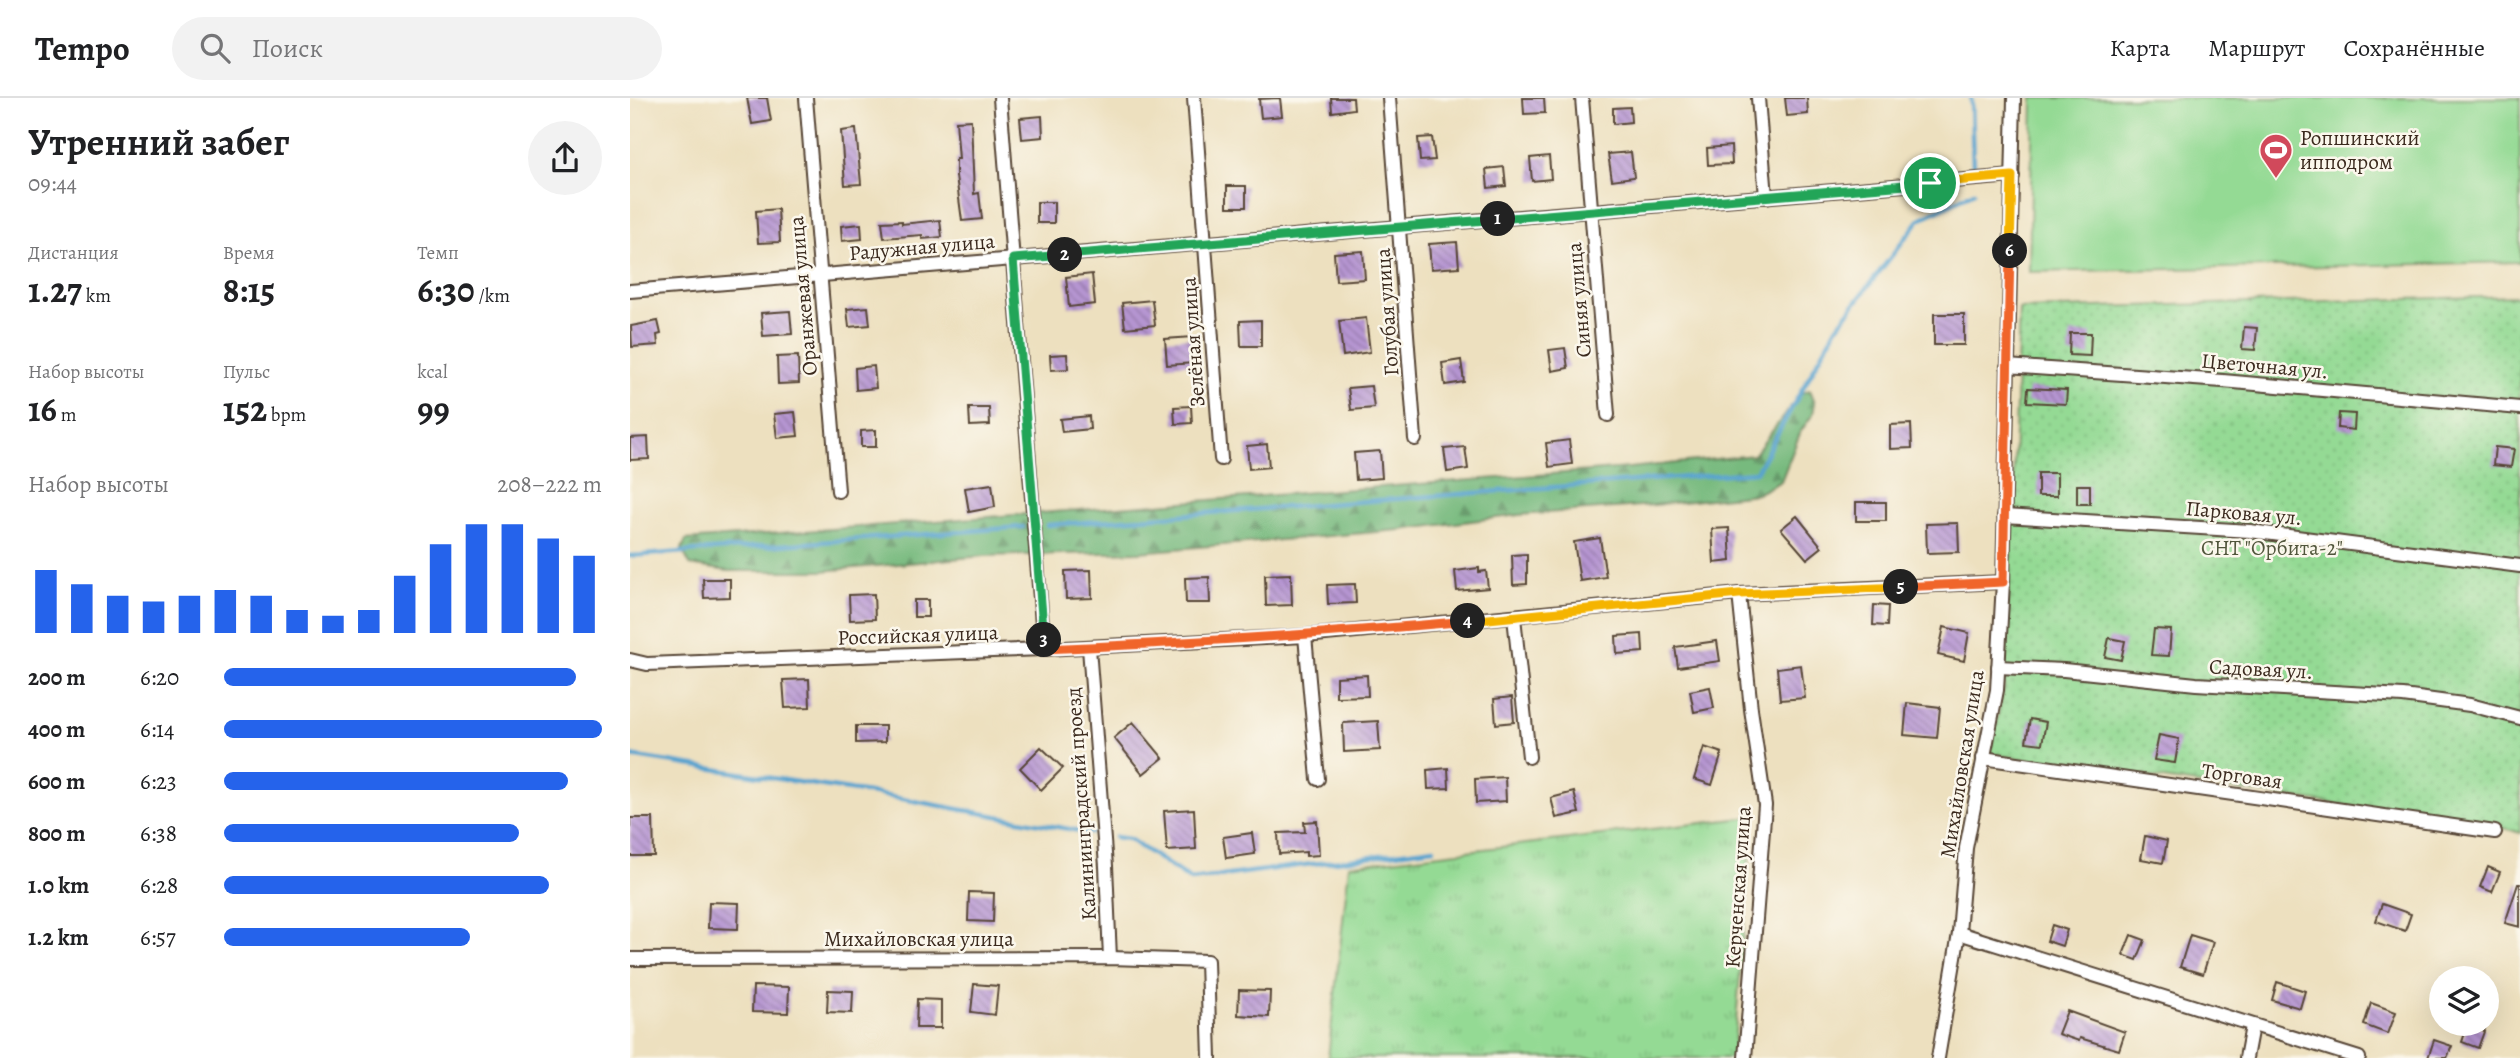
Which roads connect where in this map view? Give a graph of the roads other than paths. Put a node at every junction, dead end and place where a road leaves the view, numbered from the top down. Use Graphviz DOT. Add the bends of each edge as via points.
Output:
graph roads {
  1 [pos="806,98"];
  2 [pos="1000,98"];
  3 [pos="1194,98"];
  4 [pos="1389,98"];
  5 [pos="1582,98"];
  6 [pos="1758,98"];
  7 [pos="2014,98"];
  8 [pos="2012,176"];
  9 [pos="1766,197"];
  10 [pos="1591,211"];
  11 [pos="1400,227"];
  12 [pos="1206,243"];
  13 [pos="1013,259"];
  14 [pos="821,275"];
  15 [pos="630,291"];
  16 [pos="2007,366"];
  17 [pos="2520,408"];
  18 [pos="1608,415"];
  19 [pos="1415,439"];
  20 [pos="1221,458"];
  21 [pos="838,491"];
  22 [pos="2004,516"];
  23 [pos="2520,566"];
  24 [pos="2003,582"];
  25 [pos="1739,594"];
  26 [pos="1514,617"];
  27 [pos="1305,636"];
  28 [pos="1089,648"];
  29 [pos="1044,649"];
  30 [pos="630,660"];
  31 [pos="1998,667"];
  32 [pos="2520,718"];
  33 [pos="1529,757"];
  34 [pos="1983,758"];
  35 [pos="1318,779"];
  36 [pos="2495,832"];
  37 [pos="1959,933"];
  38 [pos="1110,958"];
  39 [pos="630,959"];
  40 [pos="2252,1026"];
  41 [pos="1210,1058"];
  42 [pos="1745,1058"];
  43 [pos="1938,1058"];
  44 [pos="2246,1058"];
  45 [pos="2358,1058"];
  1 -- 14 [label="street, Оранжевая улица"];
  2 -- 13 [label="street"];
  3 -- 12 [label="street, Зелёная улица"];
  4 -- 11 [label="street, Голубая улица"];
  5 -- 10 [label="street, Синяя улица"];
  6 -- 9 [label="street"];
  7 -- 8 [label="street, Михайловская улица"];
  8 -- 9 [label="street, Радужная улица"];
  8 -- 16 [label="street, Михайловская улица"];
  9 -- 10 [label="street, Радужная улица"];
  10 -- 11 [label="street, Радужная улица"];
  10 -- 18 [label="street, Синяя улица"];
  11 -- 12 [label="street, Радужная улица"];
  11 -- 19 [label="street, Голубая улица"];
  12 -- 13 [label="street, Радужная улица"];
  12 -- 20 [label="street, Зелёная улица"];
  13 -- 14 [label="street, Радужная улица"];
  13 -- 29 [label="street"];
  14 -- 15 [label="street, Радужная улица"];
  14 -- 21 [label="street, Оранжевая улица"];
  16 -- 17 [label="street, Цветочная ул."];
  16 -- 22 [label="street, Михайловская улица"];
  22 -- 23 [label="street, Парковая ул." via="2250,531"];
  22 -- 24 [label="street, Михайловская улица"];
  24 -- 25 [label="street, Российская улица"];
  24 -- 31 [label="street, Михайловская улица"];
  25 -- 26 [label="street, Российская улица"];
  25 -- 42 [label="street, Керченская улица" via="1765,804"];
  26 -- 27 [label="street, Российская улица"];
  26 -- 33 [label="street"];
  27 -- 28 [label="street, Российская улица"];
  27 -- 35 [label="street"];
  28 -- 29 [label="street, Российская улица"];
  28 -- 38 [label="street, Калининградский проезд"];
  29 -- 30 [label="street, Российская улица" via="647,664"];
  31 -- 32 [label="street, Садовая ул." via="2403,696 2470,705"];
  31 -- 34 [label="street, Михайловская улица"];
  34 -- 36 [label="street, Торговая"];
  34 -- 37 [label="street, Михайловская улица" via="1966,848"];
  37 -- 40 [label="street"];
  37 -- 43 [label="street, Михайловская улица"];
  38 -- 39 [label="street, Михайловская улица"];
  38 -- 41 [label="street, Михайловская улица" via="1207,961"];
  40 -- 44 [label="street"];
  40 -- 45 [label="street"];
}
